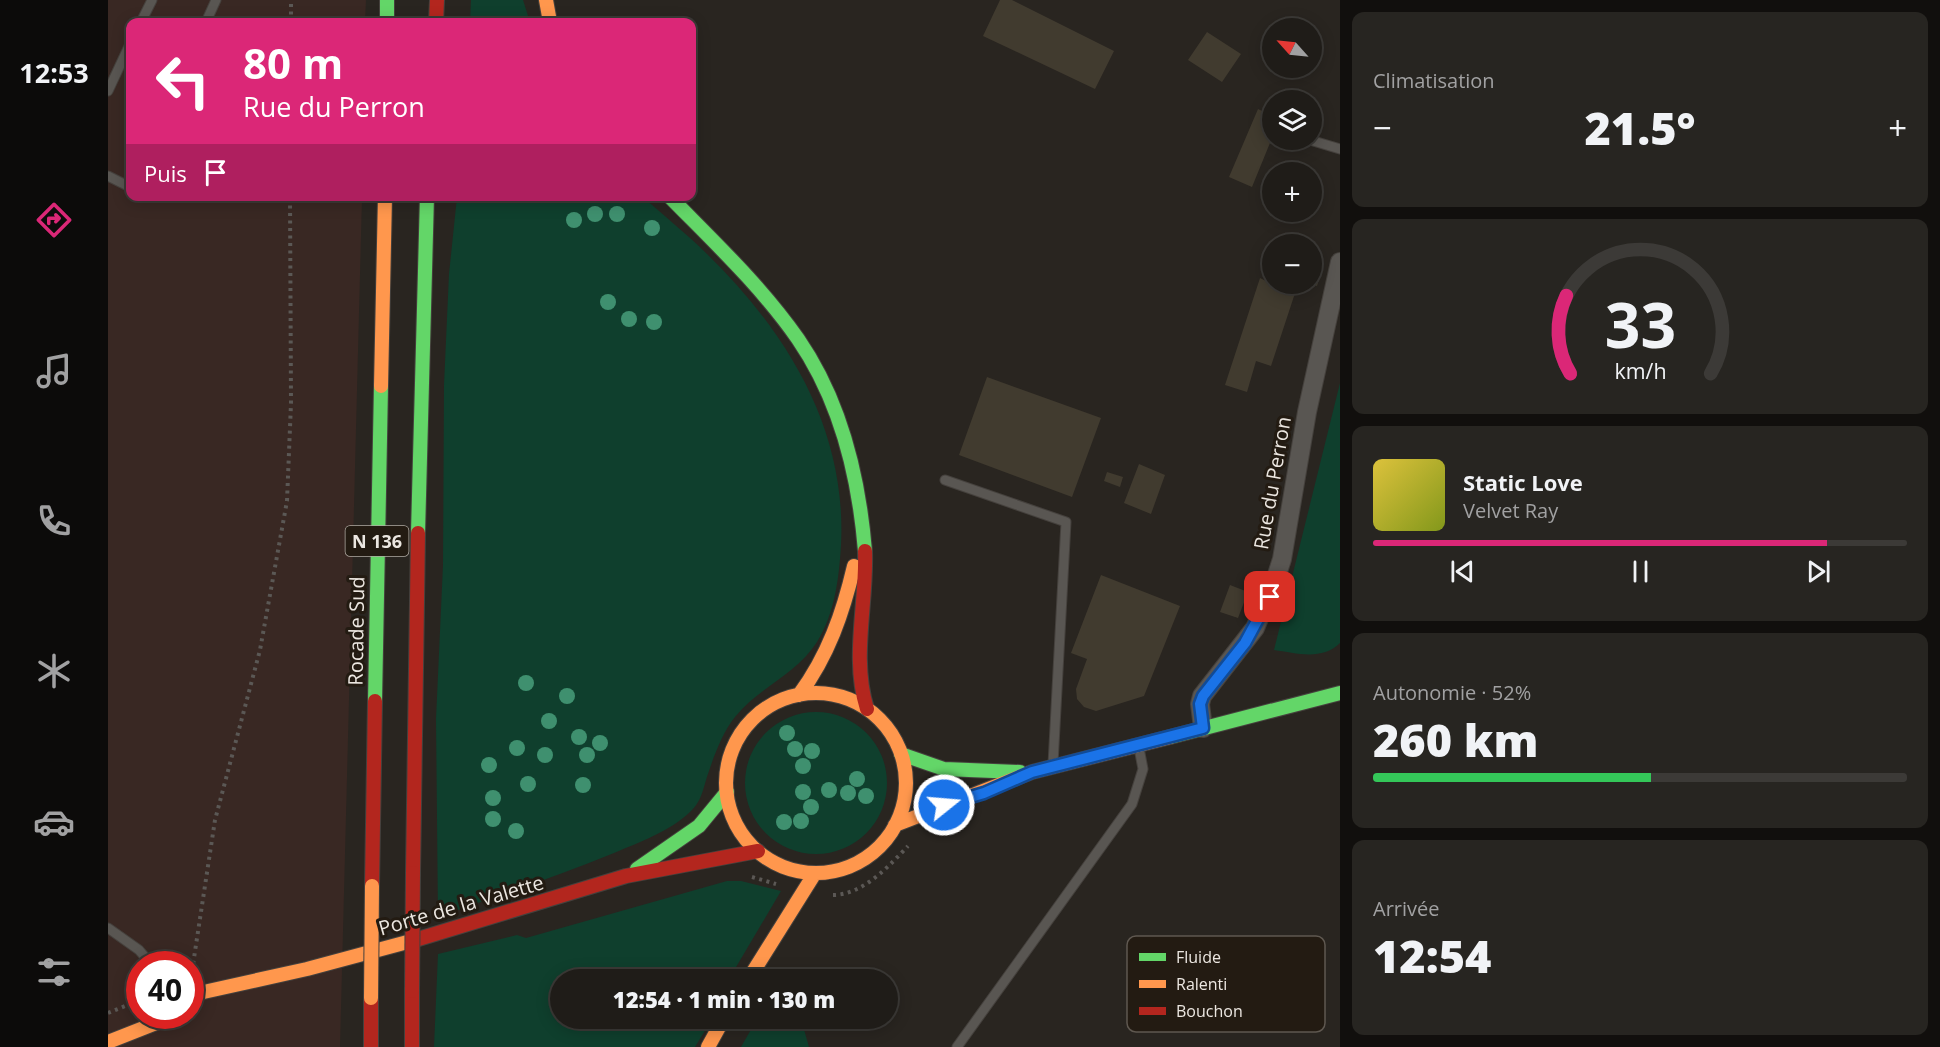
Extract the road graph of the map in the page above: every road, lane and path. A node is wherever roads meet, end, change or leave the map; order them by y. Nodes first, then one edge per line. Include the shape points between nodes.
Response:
1 (152, 0) edge
2 (216, 0) edge
3 (291, 0) edge
4 (387, 0) edge
5 (437, 0) edge
6 (546, 0) edge
7 (143, 18) edge
8 (208, 18) edge
9 (291, 18) edge
10 (387, 18) edge
11 (436, 18) edge
12 (548, 18) edge
13 (126, 53) edge
14 (108, 91) edge
15 (1322, 144) edge
16 (1340, 149) edge
17 (108, 177) edge
18 (126, 185) edge
19 (290, 201) edge
20 (385, 201) edge
21 (427, 201) edge
22 (674, 201) edge
23 (1340, 261) edge
24 (945, 480) dead end
25 (861, 533) junction
26 (1340, 693) edge
27 (799, 695) junction
28 (867, 709) junction
29 (1203, 728) junction
30 (1138, 746) junction
31 (901, 754) junction
32 (1053, 766) junction
33 (1032, 772) junction
34 (727, 792) junction
35 (896, 825) junction
36 (910, 844) dead end
37 (758, 851) junction
38 (815, 873) junction
39 (626, 876) junction
40 (746, 876) dead end
41 (802, 891) junction
42 (108, 928) edge
43 (140, 951) edge
44 (195, 951) edge
45 (307, 969) junction
46 (755, 969) edge
47 (204, 992) edge
48 (204, 1005) edge
49 (126, 1006) edge
50 (108, 1013) edge
51 (141, 1029) edge
52 (718, 1029) edge
53 (108, 1042) edge
54 (371, 1047) edge
55 (412, 1047) edge
56 (708, 1047) edge
57 (957, 1047) edge

1 - 7 lane
2 - 8 lane
3 - 9 path
4 - 10 main road
5 - 11 main road
6 - 12 main road
13 - 14 lane
15 - 16 lane
17 - 18 lane
19 - 44 path via 291,403 287,501 260,650 215,820
20 - 54 main road, Rocade Sud / N 136, bridge
21 - 55 main road, N 136, bridge via 420,392
22 - 25 main road via 771,304 812,363 842,435
23 - 29 street, Rue du Perron via 1307,412 1280,567 1255,628 1203,696
24 - 32 lane via 1066,522
25 - 27 main road via 841,620
25 - 28 main road via 866,579 858,673
26 - 29 main road
27 - 28 main road via 841,696
27 - 34 main road via 772,705 740,736 729,763
28 - 31 main road via 888,728
29 - 30 main road
30 - 32 main road
30 - 57 lane via 1143,768 1132,804
31 - 33 main road via 925,765 959,772
31 - 35 main road via 905,790
32 - 33 main road
33 - 35 main road
34 - 37 main road via 740,830
34 - 39 main road, Porte de la Valette via 718,809 693,832
35 - 38 main road via 878,847 856,864
36 - 41 path via 876,876 852,890 838,895
37 - 38 main road via 779,864
37 - 39 main road, Porte de la Valette
38 - 41 main road
39 - 45 main road, Porte de la Valette via 522,910
40 - 41 path
41 - 46 main road
42 - 43 lane
45 - 47 main road, Porte de la Valette
45 - 48 main road, Porte de la Valette
49 - 50 path
51 - 53 main road
52 - 56 main road

